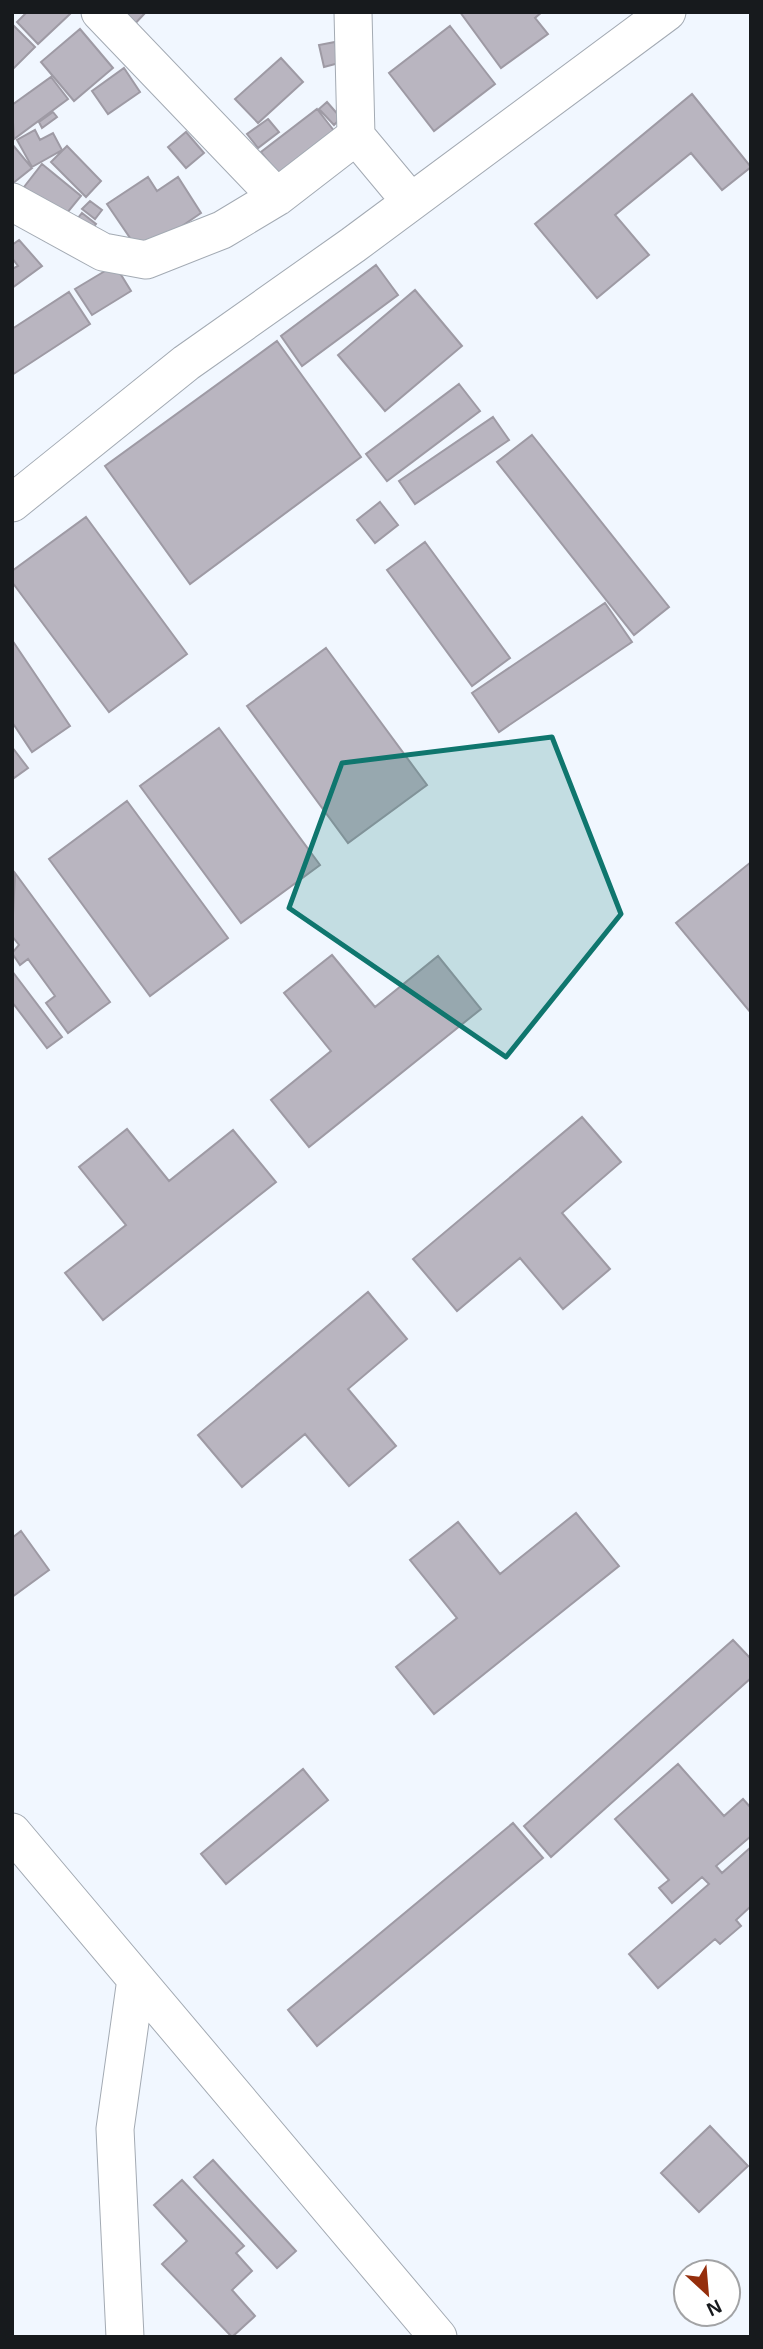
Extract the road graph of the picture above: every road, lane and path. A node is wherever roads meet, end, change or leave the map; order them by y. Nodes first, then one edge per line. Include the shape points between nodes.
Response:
1 (100, 12) edge
2 (352, 12) edge
3 (667, 12) edge
4 (356, 136) junction
5 (277, 197) junction
6 (12, 202) edge
7 (411, 202) junction
8 (19, 485) edge
9 (12, 1832) edge
10 (136, 1979) junction
11 (125, 2337) edge
12 (438, 2337) edge

1 - 5 street
2 - 4 street
3 - 7 street
4 - 5 street
4 - 7 street
5 - 6 street via 222,230 146,260 103,252
7 - 8 street
9 - 10 street
10 - 11 street via 115,2129
10 - 12 street

